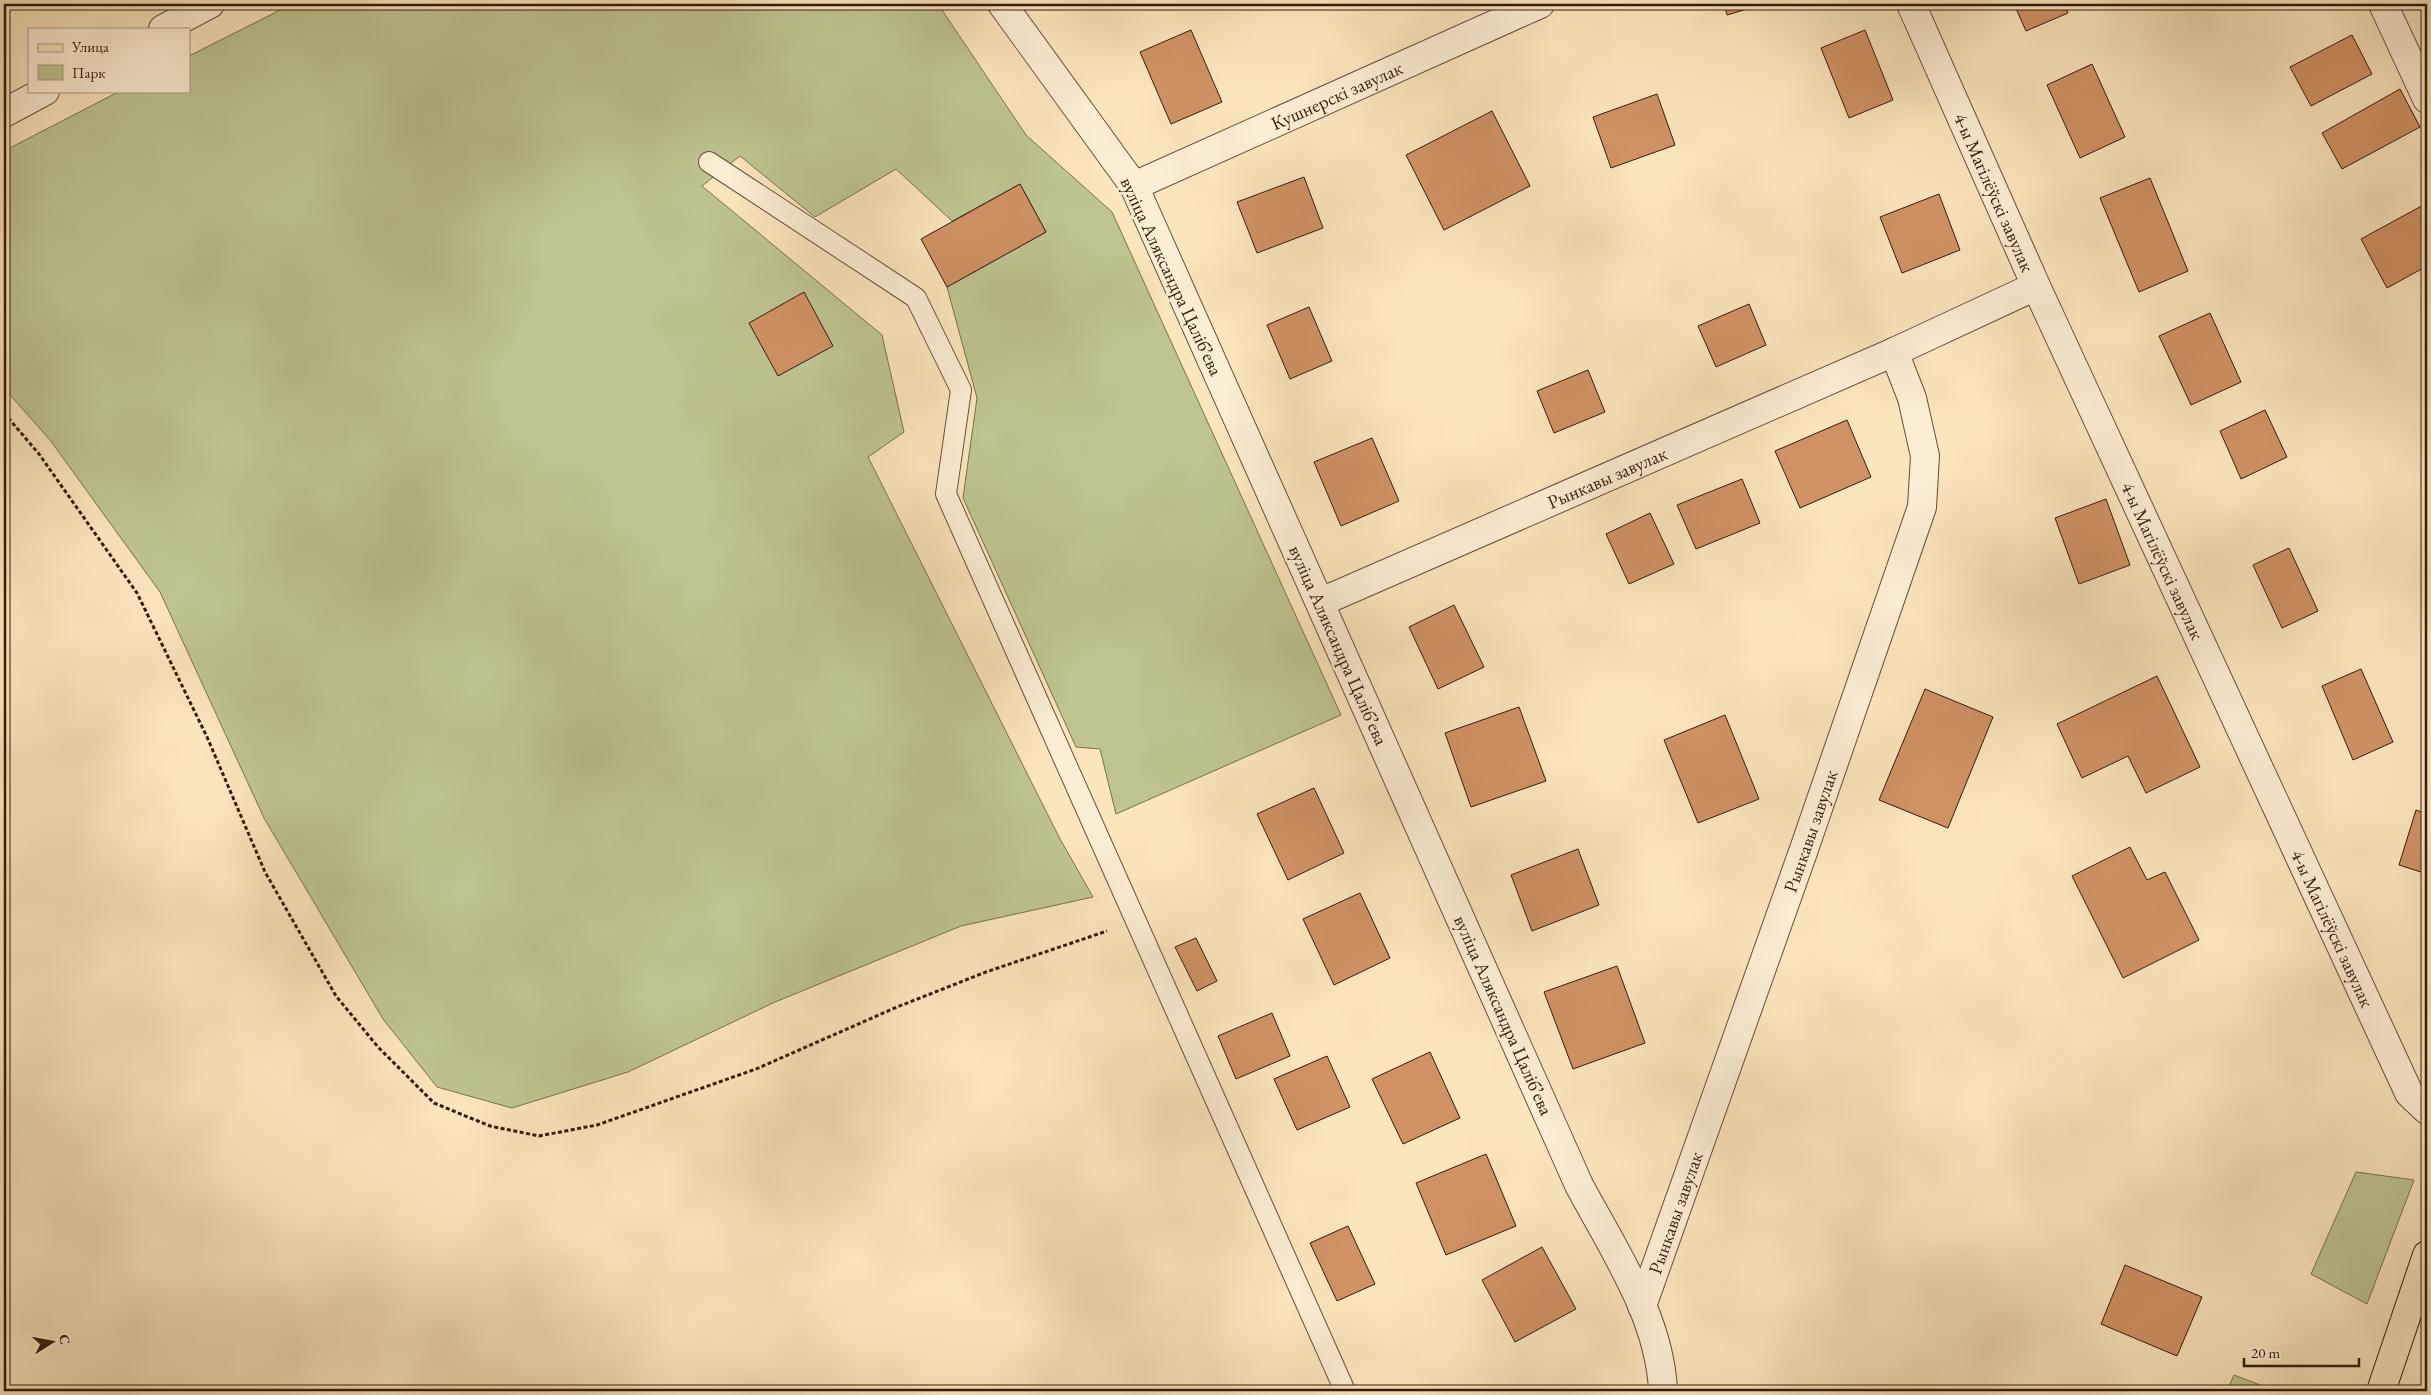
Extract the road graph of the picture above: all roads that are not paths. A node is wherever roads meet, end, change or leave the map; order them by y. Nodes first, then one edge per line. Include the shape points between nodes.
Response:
1 (210, 4) edge
2 (1002, 4) edge
3 (1540, 4) edge
4 (1911, 4) edge
5 (2383, 4) edge
6 (165, 28) edge
7 (43, 92) edge
8 (2427, 98) edge
9 (4, 113) edge
10 (708, 162) dead end
11 (1134, 186) junction
12 (2036, 286) junction
13 (1894, 352) junction
14 (1321, 602) junction
15 (2427, 1110) edge
16 (2427, 1254) edge
17 (1642, 1306) junction
18 (1345, 1391) edge
19 (1663, 1391) edge
20 (2381, 1391) edge

1 - 6 street
2 - 11 street, вуліца Аляксандра Цалібʼева
3 - 11 street, Кушнерскі завулак
4 - 12 street, 4-ы Магілёўскі завулак
5 - 8 street
7 - 9 street
10 - 18 lane via 916,298 961,390 946,494
11 - 14 street, вуліца Аляксандра Цалібʼева
12 - 13 street, Рынкавы завулак
12 - 15 street, 4-ы Магілёўскі завулак via 2409,1093
13 - 14 street, Рынкавы завулак
13 - 17 street, Рынкавы завулак via 1912,398 1925,456 1922,506
14 - 17 street, вуліца Аляксандра Цалібʼева via 1579,1185
16 - 20 main road
17 - 19 street, вуліца Аляксандра Цалібʼева via 1662,1366

